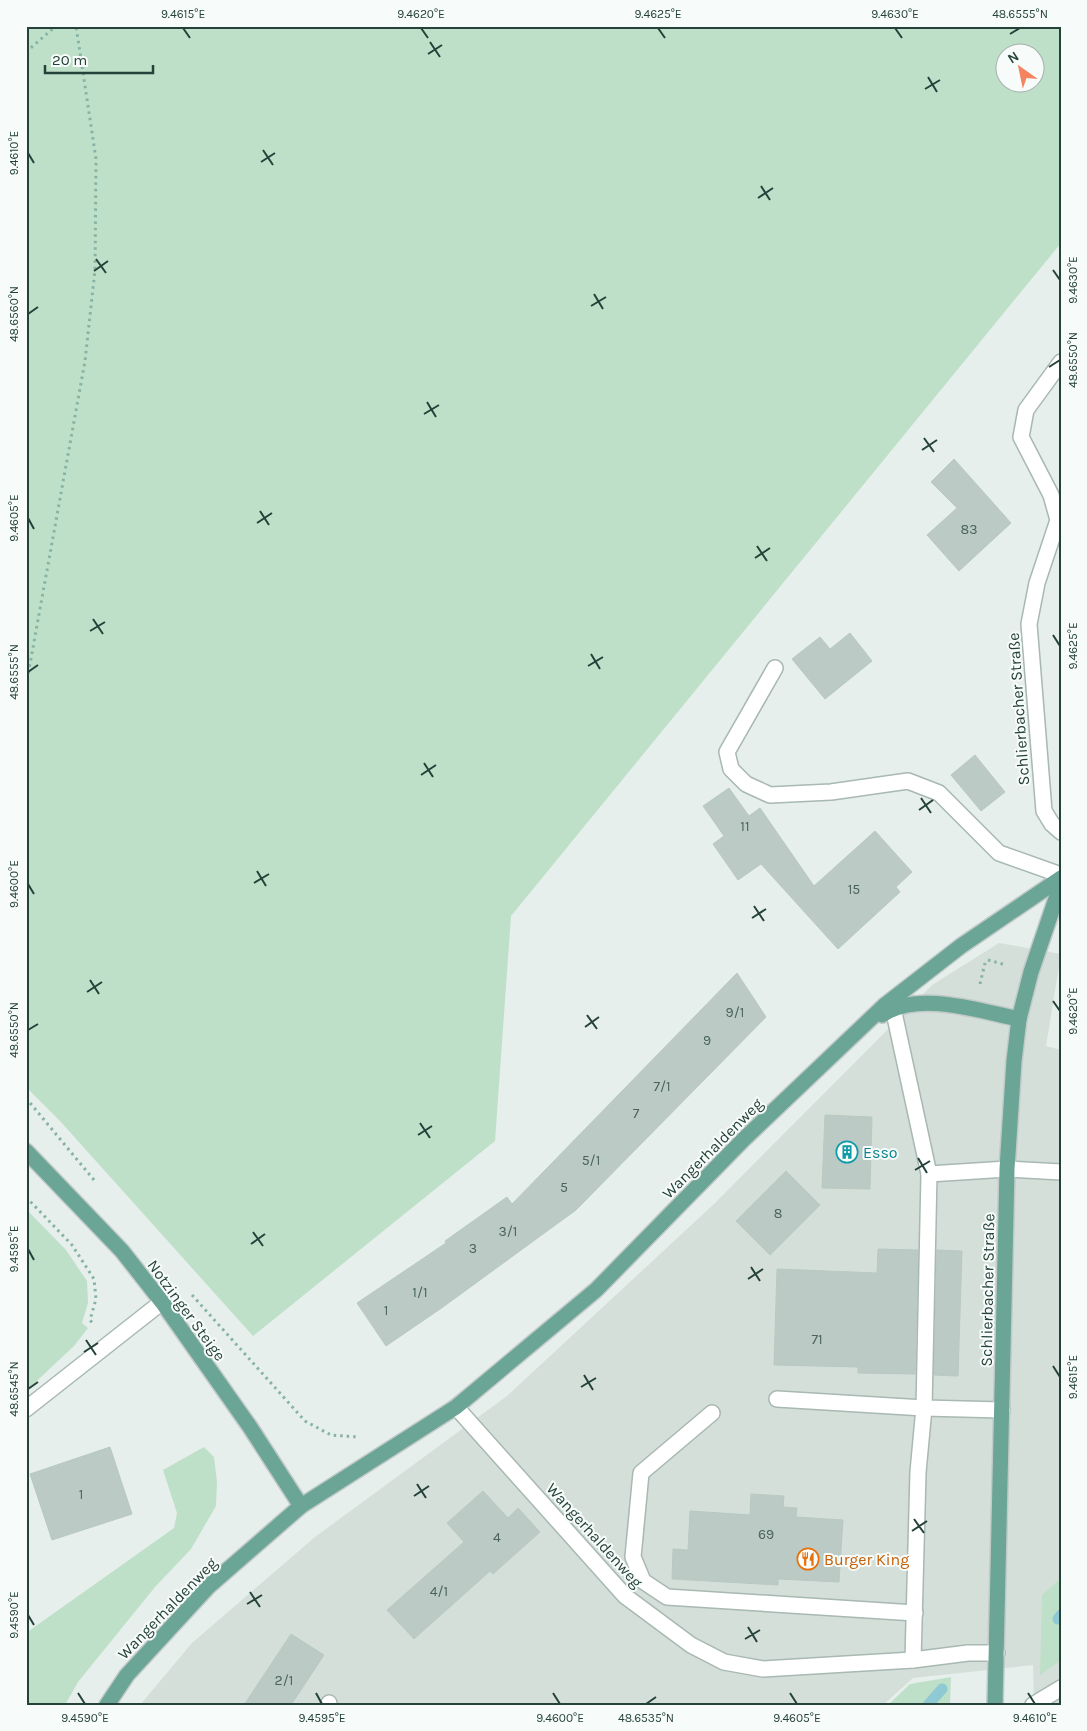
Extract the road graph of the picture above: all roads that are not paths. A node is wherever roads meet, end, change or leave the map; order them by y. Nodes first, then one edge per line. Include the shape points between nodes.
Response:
1 (1061, 362) edge
2 (775, 668) dead end
3 (1061, 832) edge
4 (1061, 876) edge
5 (1061, 884) edge
6 (894, 1008) junction
7 (1020, 1019) junction
8 (835, 1054) junction
9 (26, 1151) edge
10 (1008, 1168) junction
11 (1061, 1172) edge
12 (929, 1174) junction
13 (162, 1302) junction
14 (777, 1399) dead end
15 (456, 1407) junction
16 (924, 1408) junction
17 (26, 1409) edge
18 (1002, 1410) junction
19 (712, 1413) dead end
20 (301, 1506) junction
21 (916, 1613) junction
22 (997, 1653) junction
23 (913, 1660) junction
24 (1061, 1688) edge
25 (995, 1704) edge
26 (107, 1705) edge
27 (1000, 1705) edge
28 (1033, 1705) edge

1 - 3 street, Schlierbacher Straße via 1026,410 1021,437 1050,495 1058,520 1037,582 1029,624 1044,811
2 - 4 street via 727,752 731,769 746,784 770,795 831,792 908,781 939,793 999,854
4 - 8 main road, Wangerhaldenweg via 953,952 885,1005
5 - 7 main road, Schlierbacher Straße via 1030,972
6 - 7 main road, Wangerhaldenweg via 929,1002
6 - 8 main road, Wangerhaldenweg
6 - 12 street
7 - 10 main road, Schlierbacher Straße via 1014,1061
8 - 15 main road, Wangerhaldenweg via 744,1139 596,1290
9 - 13 main road, Notzinger Steige via 122,1251
10 - 11 street
10 - 12 street
10 - 18 main road, Schlierbacher Straße
12 - 16 street
13 - 17 street
13 - 20 main road, Notzinger Steige
14 - 16 street
15 - 20 main road, Wangerhaldenweg
15 - 23 street, Wangerhaldenweg via 624,1596 691,1645 724,1662 763,1669
16 - 18 street
16 - 21 street via 918,1472
18 - 22 main road, Schlierbacher Straße
19 - 21 street via 641,1473 633,1557 643,1581 667,1597
20 - 26 main road, Wangerhaldenweg via 209,1586 127,1675
21 - 23 street
22 - 23 street, Wangerhaldenweg
22 - 25 main road, Schlierbacher Straße
24 - 28 street
25 - 27 street

